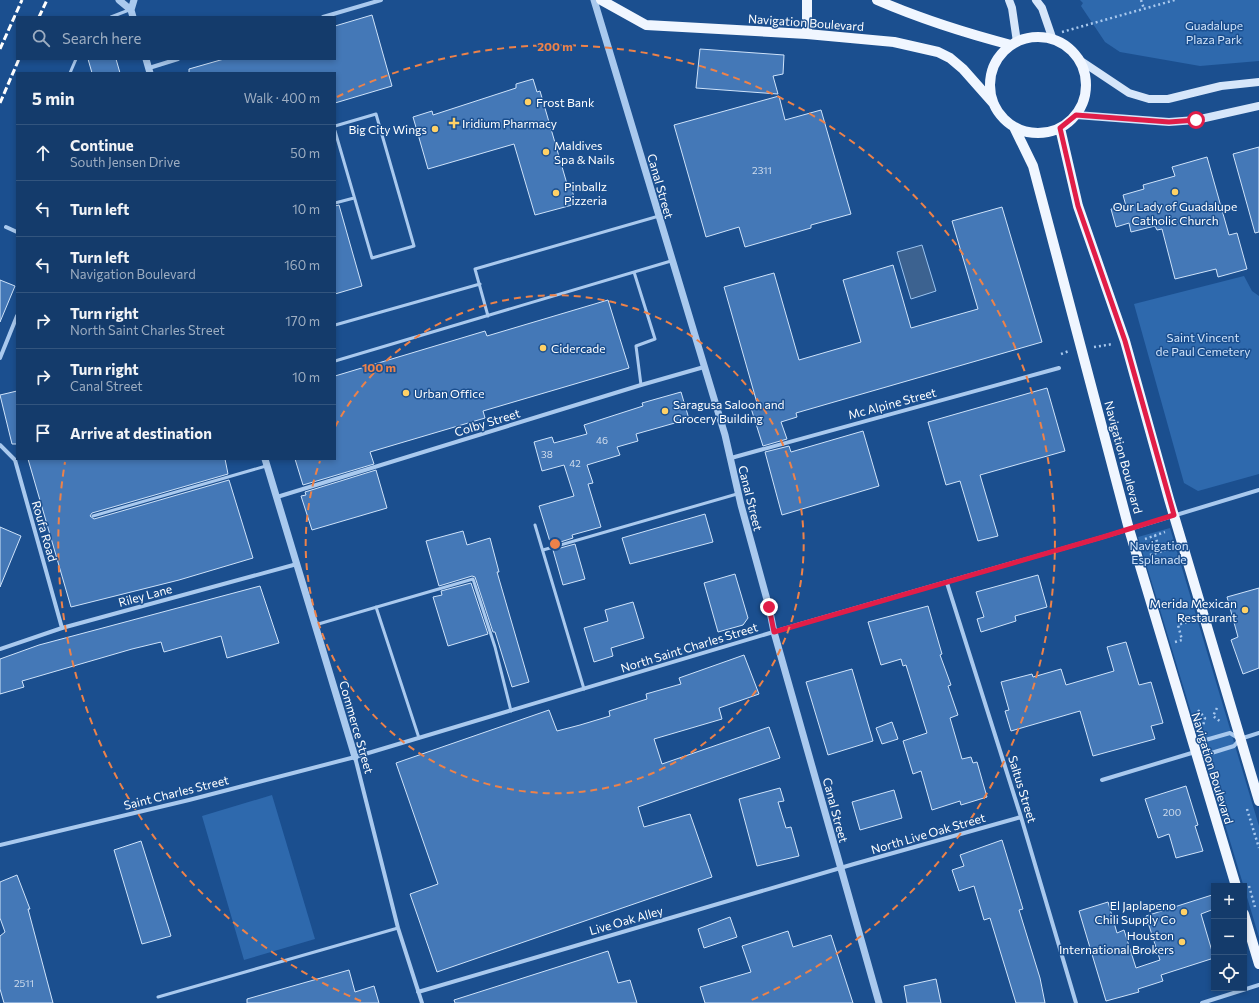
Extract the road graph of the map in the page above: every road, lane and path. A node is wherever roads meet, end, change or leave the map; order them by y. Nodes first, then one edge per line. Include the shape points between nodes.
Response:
1 (120, 0) edge
2 (134, 0) edge
3 (381, 0) edge
4 (594, 0) edge
5 (601, 0) edge
6 (807, 0) edge
7 (877, 0) edge
8 (1010, 0) edge
9 (1036, 0) edge
10 (1141, 0) edge
11 (1175, 0) edge
12 (1144, 9) junction
13 (132, 13) edge
14 (116, 16) edge
15 (326, 16) edge
16 (807, 34) junction
17 (1052, 37) junction
18 (1014, 44) junction
19 (1078, 59) junction
20 (76, 60) edge
21 (146, 60) edge
22 (175, 60) edge
23 (150, 70) edge
24 (70, 72) edge
25 (1259, 82) edge
26 (994, 104) junction
27 (1259, 106) edge
28 (1076, 115) junction
29 (336, 126) edge
30 (1014, 127) junction
31 (1060, 128) junction
32 (336, 135) edge
33 (354, 198) junction
34 (336, 203) edge
35 (659, 216) junction
36 (6, 227) dead end
37 (16, 232) edge
38 (671, 261) junction
39 (634, 272) junction
40 (480, 284) junction
41 (488, 316) junction
42 (16, 319) edge
43 (336, 325) edge
44 (1120, 342) dead end
45 (1090, 347) dead end
46 (1069, 351) dead end
47 (1061, 354) dead end
48 (0, 358) edge
49 (336, 361) edge
50 (704, 368) junction
51 (1059, 368) dead end
52 (641, 385) junction
53 (0, 445) edge
54 (731, 458) junction
55 (266, 462) edge
56 (1259, 490) edge
57 (738, 494) junction
58 (277, 497) junction
59 (1174, 515) junction
60 (93, 516) dead end
61 (535, 525) dead end
62 (1129, 529) junction
63 (1169, 531) dead end
64 (1155, 535) junction
65 (1141, 540) dead end
66 (543, 550) junction
67 (1160, 552) junction
68 (1149, 556) dead end
69 (1171, 557) dead end
70 (297, 564) junction
71 (947, 583) junction
72 (376, 607) junction
73 (1188, 614) dead end
74 (1198, 619) dead end
75 (1190, 621) junction
76 (315, 624) junction
77 (62, 628) junction
78 (1193, 628) dead end
79 (774, 632) junction
80 (0, 649) edge
81 (1176, 650) dead end
82 (584, 689) junction
83 (1215, 702) dead end
84 (1197, 709) dead end
85 (510, 711) junction
86 (1223, 728) dead end
87 (1205, 733) dead end
88 (1259, 733) edge
89 (419, 738) junction
90 (1240, 739) junction
91 (1195, 752) junction
92 (355, 757) junction
93 (1102, 780) dead end
94 (1259, 801) edge
95 (1021, 817) junction
96 (0, 845) edge
97 (840, 868) junction
98 (1235, 883) edge
99 (1246, 919) edge
100 (398, 928) junction
101 (1259, 964) edge
102 (1259, 985) edge
103 (418, 992) junction
104 (158, 997) dead end
105 (422, 1003) edge
106 (879, 1003) edge
107 (1076, 1003) edge
108 (1202, 1003) edge

1 - 13 street
2 - 13 street
3 - 15 street
4 - 35 street, Canal Street
5 - 16 main road, Navigation Boulevard via 646,25
6 - 16 main road
7 - 18 main road via 965,33
8 - 18 main road
9 - 17 main road via 1042,8
10 - 12 path
11 - 12 path
12 - 17 path
13 - 14 lane
16 - 26 main road, Navigation Boulevard via 894,42 938,52 963,69
17 - 18 main road via 1028,38
17 - 19 main road
18 - 26 main road via 1001,54 993,72 990,91
19 - 25 main road via 1129,93 1149,99 1168,99 1221,86
19 - 28 main road via 1084,70 1086,87 1082,105
20 - 24 lane
21 - 23 street
22 - 23 street
26 - 30 main road
27 - 28 main road via 1196,120 1169,122
28 - 31 main road
29 - 33 lane via 376,114 414,246 372,258
30 - 31 main road via 1037,133
30 - 62 main road, Navigation Boulevard via 1033,166
31 - 59 main road via 1078,206 1125,341
32 - 33 lane
33 - 34 lane
35 - 38 street, Canal Street
35 - 40 lane via 475,268
36 - 37 street
38 - 39 lane
38 - 50 street, Canal Street
39 - 41 lane
39 - 52 lane via 655,339 636,346
40 - 41 lane
40 - 43 lane
41 - 49 lane
42 - 48 street
44 - 45 path
46 - 47 path
50 - 52 street, Colby Street
50 - 54 street, Canal Street
51 - 54 street, Mc Alpine Street
52 - 58 street, Colby Street
53 - 77 street, Roufa Road via 15,460
54 - 57 street, Canal Street
55 - 58 street, Commerce Street
55 - 60 lane
56 - 59 street, North Saint Charles Street
57 - 66 lane
57 - 79 street, Canal Street
58 - 70 street, Commerce Street
59 - 62 street, North Saint Charles Street
59 - 90 main road
61 - 66 lane
62 - 71 street, North Saint Charles Street
62 - 91 main road, Navigation Boulevard
63 - 64 path
64 - 65 path
64 - 67 path
66 - 82 lane
67 - 68 path
67 - 69 path via 1169,549
70 - 76 street, Commerce Street
70 - 77 street, Riley Lane
71 - 79 street, North Saint Charles Street
71 - 95 street, Saltus Street
72 - 76 lane
72 - 85 lane via 473,579 495,647
72 - 89 lane
73 - 75 path
74 - 75 path
75 - 78 path
75 - 81 path via 1178,625 1182,640 1172,643
76 - 92 street, Commerce Street
77 - 80 street, Riley Lane
79 - 82 street, North Saint Charles Street
79 - 97 street, Canal Street
82 - 85 street, North Saint Charles Street
83 - 86 path via 1217,709 1213,716 1221,722
84 - 87 path via 1205,718
85 - 89 street, North Saint Charles Street
88 - 90 street
89 - 92 street, North Saint Charles Street
90 - 91 street via 1234,746 1205,756
90 - 91 street via 1230,733 1212,738 1202,741
90 - 94 main road
91 - 93 street
91 - 98 main road, Navigation Boulevard
92 - 96 street, Saint Charles Street via 190,800
92 - 100 street, Commerce Street
95 - 97 street, North Live Oak Street
95 - 107 street, Saltus Street
97 - 103 street, Live Oak Alley
97 - 106 street, Canal Street
99 - 101 main road
100 - 103 street, Commerce Street
100 - 104 lane
102 - 108 street
103 - 105 street, Commerce Street

